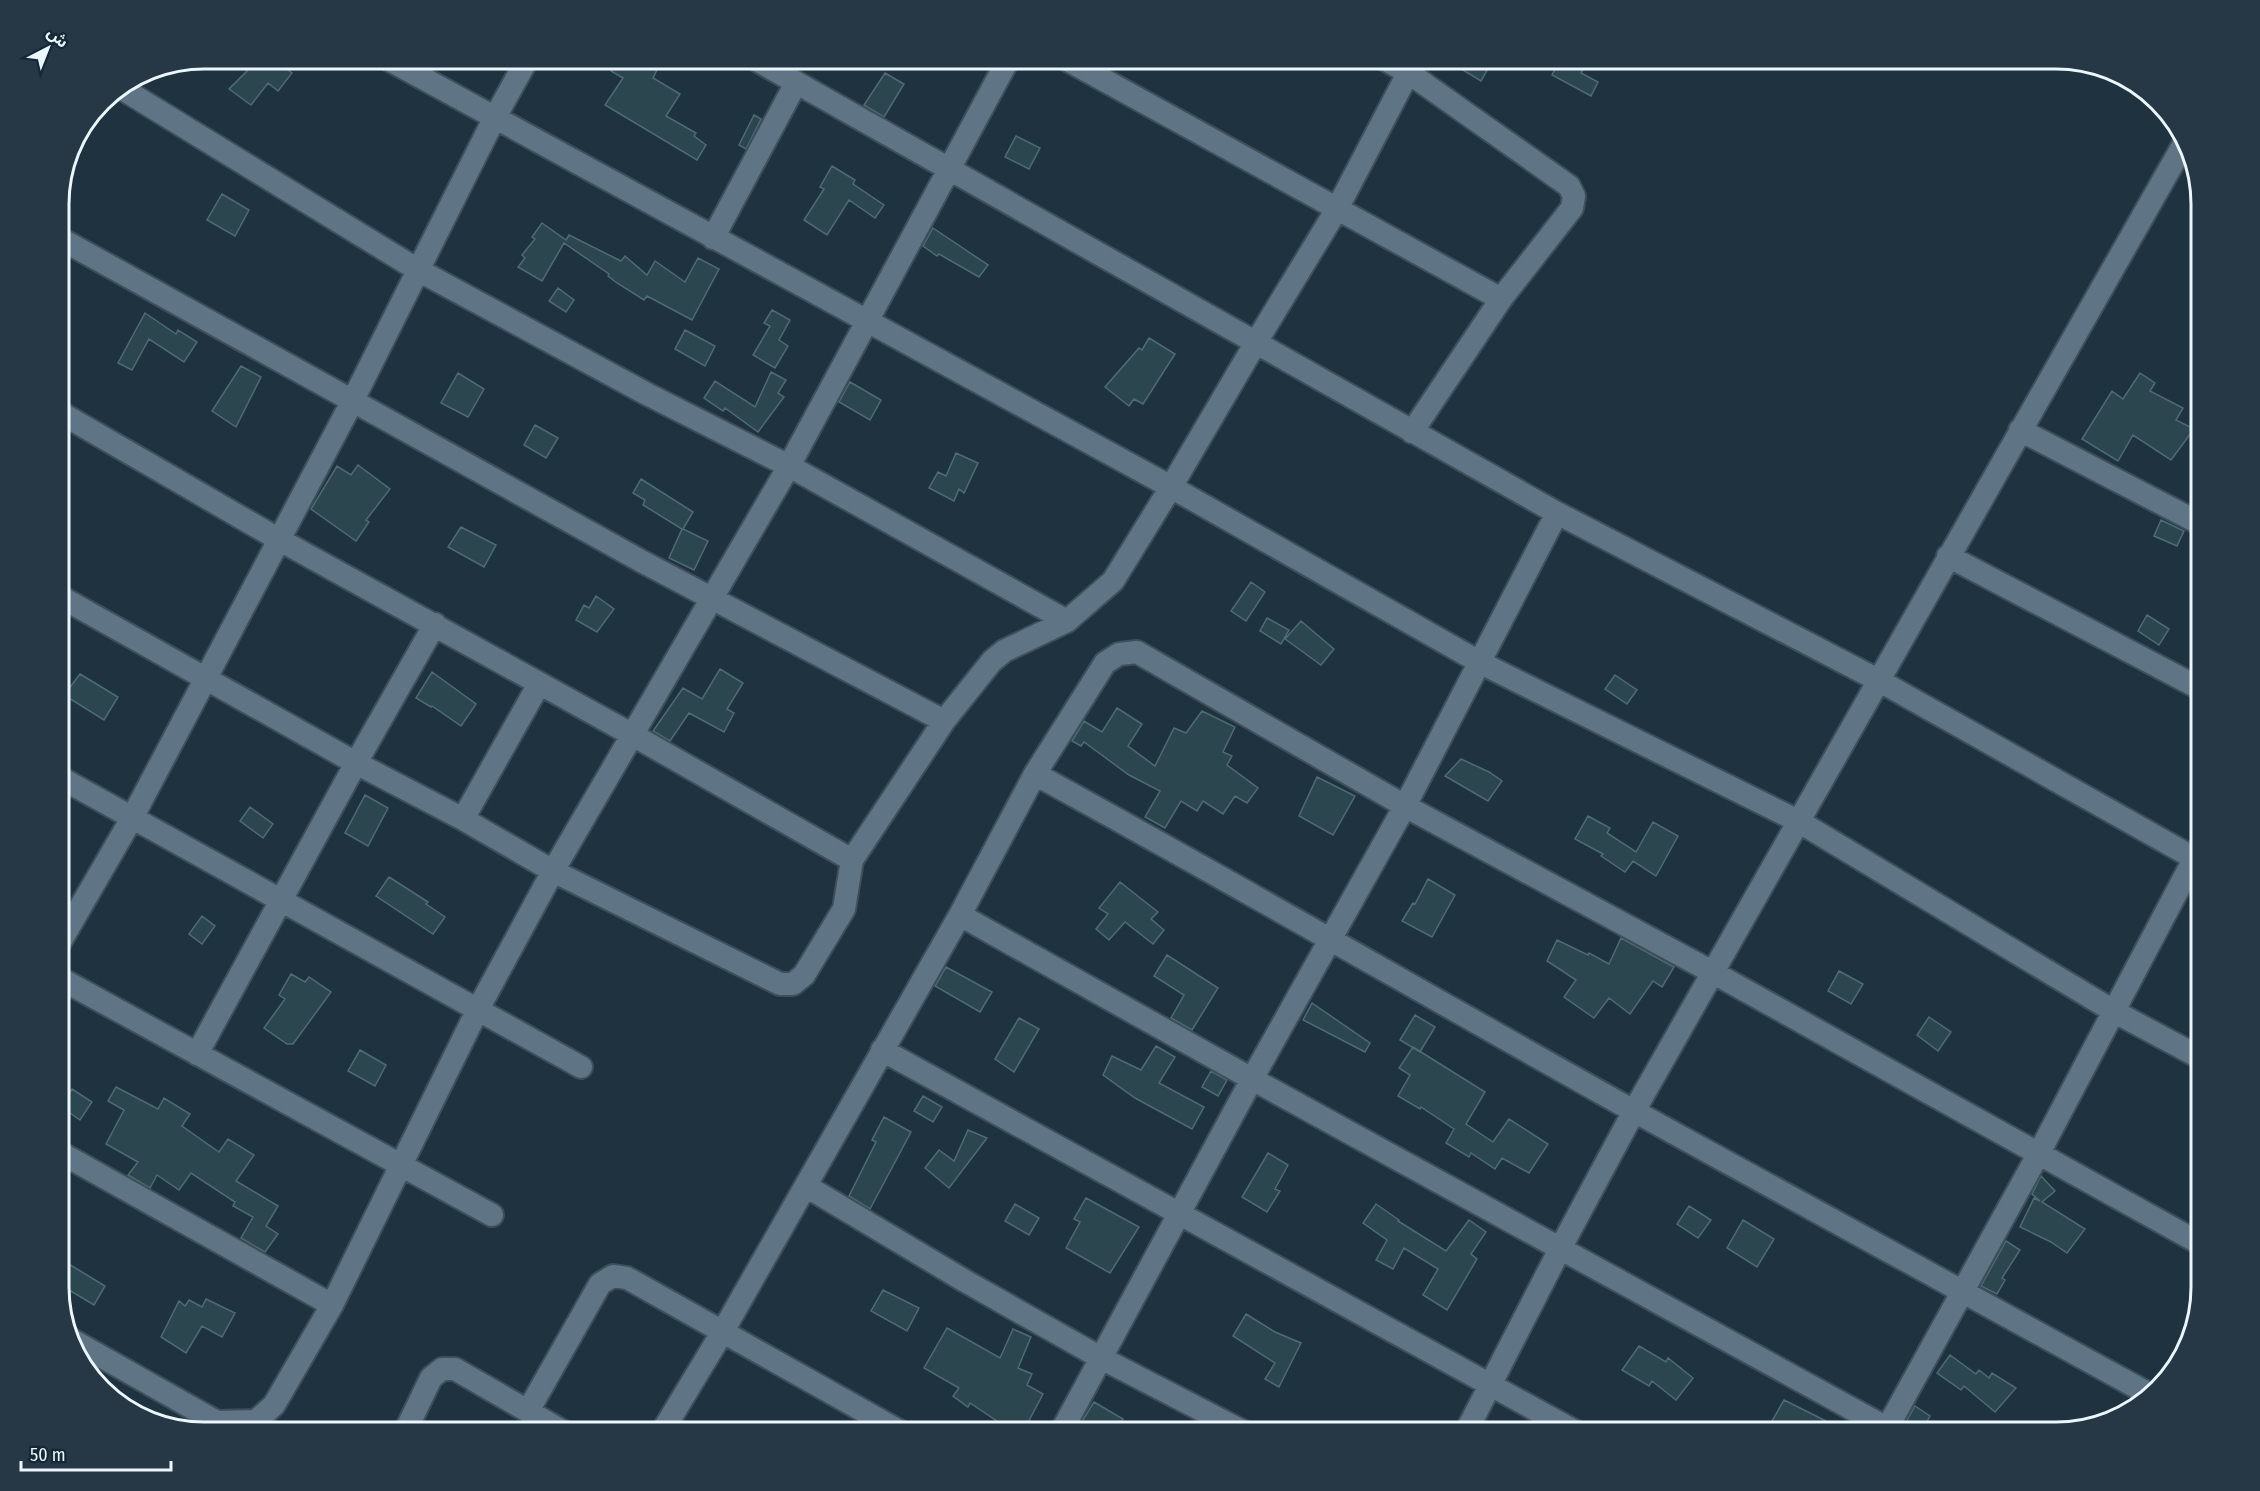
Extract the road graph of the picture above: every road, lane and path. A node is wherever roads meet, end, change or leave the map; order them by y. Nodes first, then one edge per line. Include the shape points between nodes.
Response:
1 (405, 69) edge
2 (522, 69) edge
3 (772, 69) edge
4 (1003, 69) edge
5 (1084, 69) edge
6 (1410, 69) edge
7 (1416, 69) edge
8 (796, 83) junction
9 (128, 93) edge
10 (494, 119) junction
11 (2180, 151) edge
12 (949, 170) junction
13 (1337, 209) junction
14 (713, 238) junction
15 (69, 244) edge
16 (418, 270) junction
17 (1501, 299) junction
18 (868, 320) junction
19 (1255, 344) junction
20 (352, 402) junction
21 (69, 418) edge
22 (2020, 430) junction
23 (1412, 432) junction
24 (789, 466) junction
25 (1171, 487) junction
26 (1557, 513) junction
27 (2191, 518) edge
28 (278, 539) junction
29 (1948, 556) junction
30 (713, 599) junction
31 (69, 602) edge
32 (1067, 621) junction
33 (435, 624) junction
34 (1481, 663) junction
35 (205, 680) junction
36 (1878, 680) junction
37 (2191, 683) edge
38 (539, 684) junction
39 (944, 721) junction
40 (632, 734) junction
41 (356, 763) junction
42 (1035, 774) junction
43 (69, 783) edge
44 (1404, 806) junction
45 (132, 818) junction
46 (464, 819) junction
47 (1798, 821) junction
48 (2191, 852) edge
49 (852, 860) junction
50 (553, 871) junction
51 (2191, 871) edge
52 (280, 901) junction
53 (960, 915) junction
54 (69, 927) edge
55 (1329, 939) junction
56 (1714, 973) junction
57 (69, 984) edge
58 (477, 1011) junction
59 (2115, 1012) junction
60 (882, 1050) junction
61 (2191, 1052) edge
62 (196, 1054) junction
63 (580, 1067) dead end
64 (1252, 1079) junction
65 (1634, 1112) junction
66 (2039, 1153) junction
67 (69, 1158) edge
68 (400, 1165) junction
69 (806, 1186) junction
70 (1179, 1214) junction
71 (492, 1215) dead end
72 (2191, 1238) edge
73 (1560, 1249) junction
74 (1962, 1290) junction
75 (332, 1305) junction
76 (723, 1331) junction
77 (83, 1346) edge
78 (1101, 1358) junction
79 (1491, 1385) junction
80 (2142, 1390) edge
81 (528, 1411) junction
82 (217, 1422) edge
83 (217, 1422) edge
84 (410, 1422) edge
85 (547, 1422) edge
86 (668, 1422) edge
87 (883, 1422) edge
88 (1066, 1422) edge
89 (1225, 1422) edge
90 (1471, 1422) edge
91 (1558, 1422) edge
92 (1873, 1422) edge
93 (1894, 1422) edge

1 - 10 street
2 - 10 street
3 - 8 street
4 - 12 street
5 - 13 street
6 - 13 street
7 - 17 street via 1569,186 1574,196 1572,208
8 - 12 street
8 - 14 street
9 - 16 street
10 - 14 street
10 - 16 street
11 - 22 street
12 - 18 street
12 - 19 street
13 - 17 street
13 - 19 street
14 - 18 street
15 - 20 street
16 - 20 street
16 - 24 street
17 - 23 street
18 - 24 street
18 - 25 street
19 - 23 street
19 - 25 street
20 - 28 street
20 - 30 street
21 - 28 street
22 - 27 street
22 - 29 street
23 - 26 street
24 - 30 street
24 - 32 street
25 - 32 street via 1113,581
25 - 34 street
26 - 34 street
26 - 36 street
28 - 33 street
28 - 35 street
29 - 36 street
29 - 37 street
30 - 39 street
30 - 40 street
31 - 35 street
32 - 39 street via 997,656
33 - 38 street
33 - 41 street
34 - 44 street
34 - 47 street
35 - 41 street
35 - 45 street
36 - 47 street
36 - 48 street
38 - 40 street
38 - 46 street
39 - 49 street
40 - 49 street
40 - 50 street
41 - 46 street
41 - 52 street
42 - 44 street via 1105,663 1119,654 1137,652
42 - 53 street
42 - 55 street
43 - 45 street
44 - 55 street
44 - 56 street
45 - 52 street
45 - 54 street
46 - 50 street
47 - 56 street
47 - 59 street
49 - 50 street via 844,909 804,975 793,984 780,984
50 - 58 street
51 - 59 street
52 - 58 street
52 - 62 street
53 - 60 street
53 - 64 street
55 - 64 street
55 - 65 street
56 - 65 street
56 - 66 street
57 - 62 street
58 - 63 street
58 - 68 street
59 - 61 street
59 - 66 street
60 - 69 street
60 - 70 street
62 - 68 street
64 - 70 street
64 - 73 street
65 - 73 street
65 - 74 street
66 - 72 street
66 - 74 street
67 - 75 street
68 - 71 street
68 - 75 street
69 - 76 street
69 - 78 street
70 - 78 street
70 - 79 street
73 - 79 street
73 - 92 street
74 - 80 street
74 - 93 street
75 - 82 street via 274,1405 256,1421
76 - 81 street via 627,1278 613,1276 600,1284
76 - 86 street
76 - 87 street
77 - 83 street
78 - 88 street
78 - 89 street
79 - 90 street
79 - 91 street
81 - 84 street via 455,1369 442,1369 430,1378
81 - 85 street

